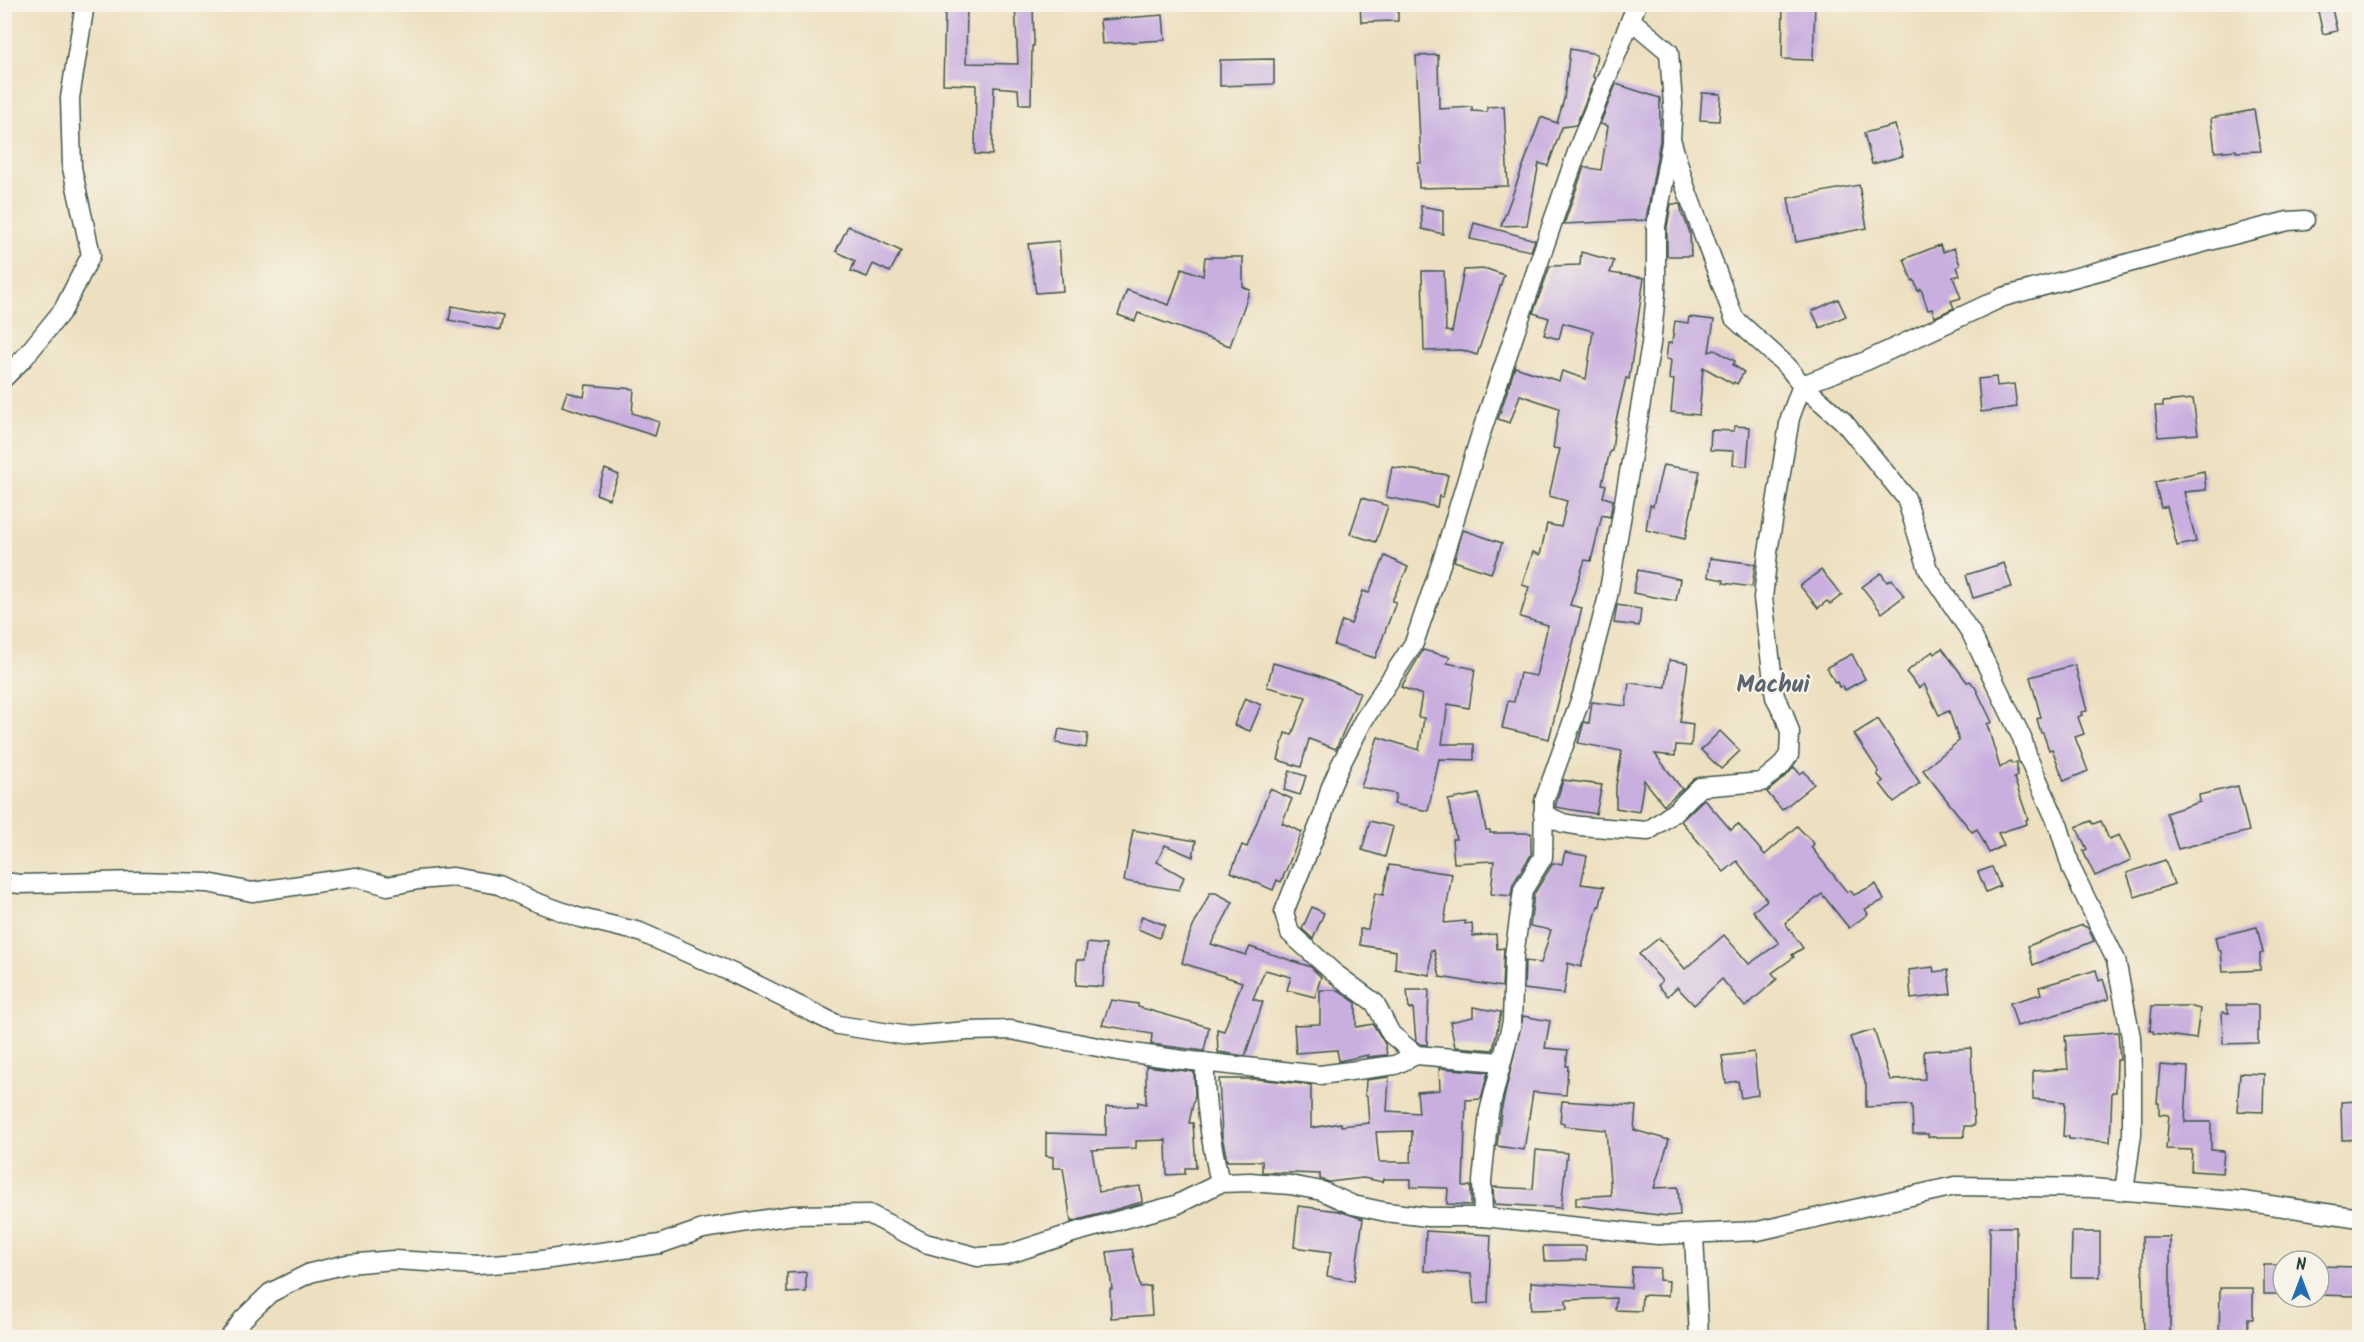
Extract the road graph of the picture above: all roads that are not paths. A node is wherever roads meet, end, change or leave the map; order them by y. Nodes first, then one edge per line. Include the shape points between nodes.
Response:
1 (85, 4) edge
2 (1634, 12) edge
3 (1671, 139) junction
4 (2305, 220) dead end
5 (4, 378) edge
6 (1802, 385) junction
7 (1544, 814) junction
8 (4, 882) edge
9 (1416, 1055) junction
10 (1205, 1062) junction
11 (1501, 1062) junction
12 (1220, 1182) junction
13 (2124, 1191) junction
14 (1483, 1217) junction
15 (2360, 1218) edge
16 (1694, 1235) junction
17 (229, 1338) edge
18 (1699, 1338) edge

1 - 5 street via 70,98 72,168 92,255 63,309
2 - 3 street via 1669,52
2 - 9 street via 1556,211 1414,643 1363,721 1340,766 1284,912 1290,933 1375,1003 1391,1034
3 - 6 street via 1734,318 1787,366
3 - 7 street via 1656,226 1651,345 1608,596 1582,695 1544,801
4 - 6 street via 2217,239 2003,297 1866,361
6 - 7 street via 1790,418 1763,598 1775,697 1790,732 1789,755 1762,782 1700,788 1648,831 1580,826
6 - 13 street via 1843,422 1906,498 1928,569 1971,633 2022,738 2073,870 2116,960 2131,1036 2132,1134
7 - 11 street via 1544,857 1523,890 1514,956 1512,1022
8 - 10 street via 184,882 252,892 356,877 388,886 453,877 499,885 577,916 640,932 838,1025 908,1036 1011,1030 1118,1051
9 - 10 street via 1395,1065 1320,1075
9 - 11 street
10 - 12 street via 1207,1122
11 - 14 street via 1489,1112 1482,1181
12 - 14 street via 1290,1185 1322,1191 1353,1205 1428,1218
12 - 17 street via 1176,1205 1006,1255 978,1257 925,1243 869,1214 815,1214 703,1228 660,1244 536,1261 477,1265 394,1260 347,1264 310,1273 270,1293
13 - 15 street via 2243,1201
13 - 16 street via 1955,1186 1758,1231
14 - 16 street via 1658,1235
16 - 18 street

